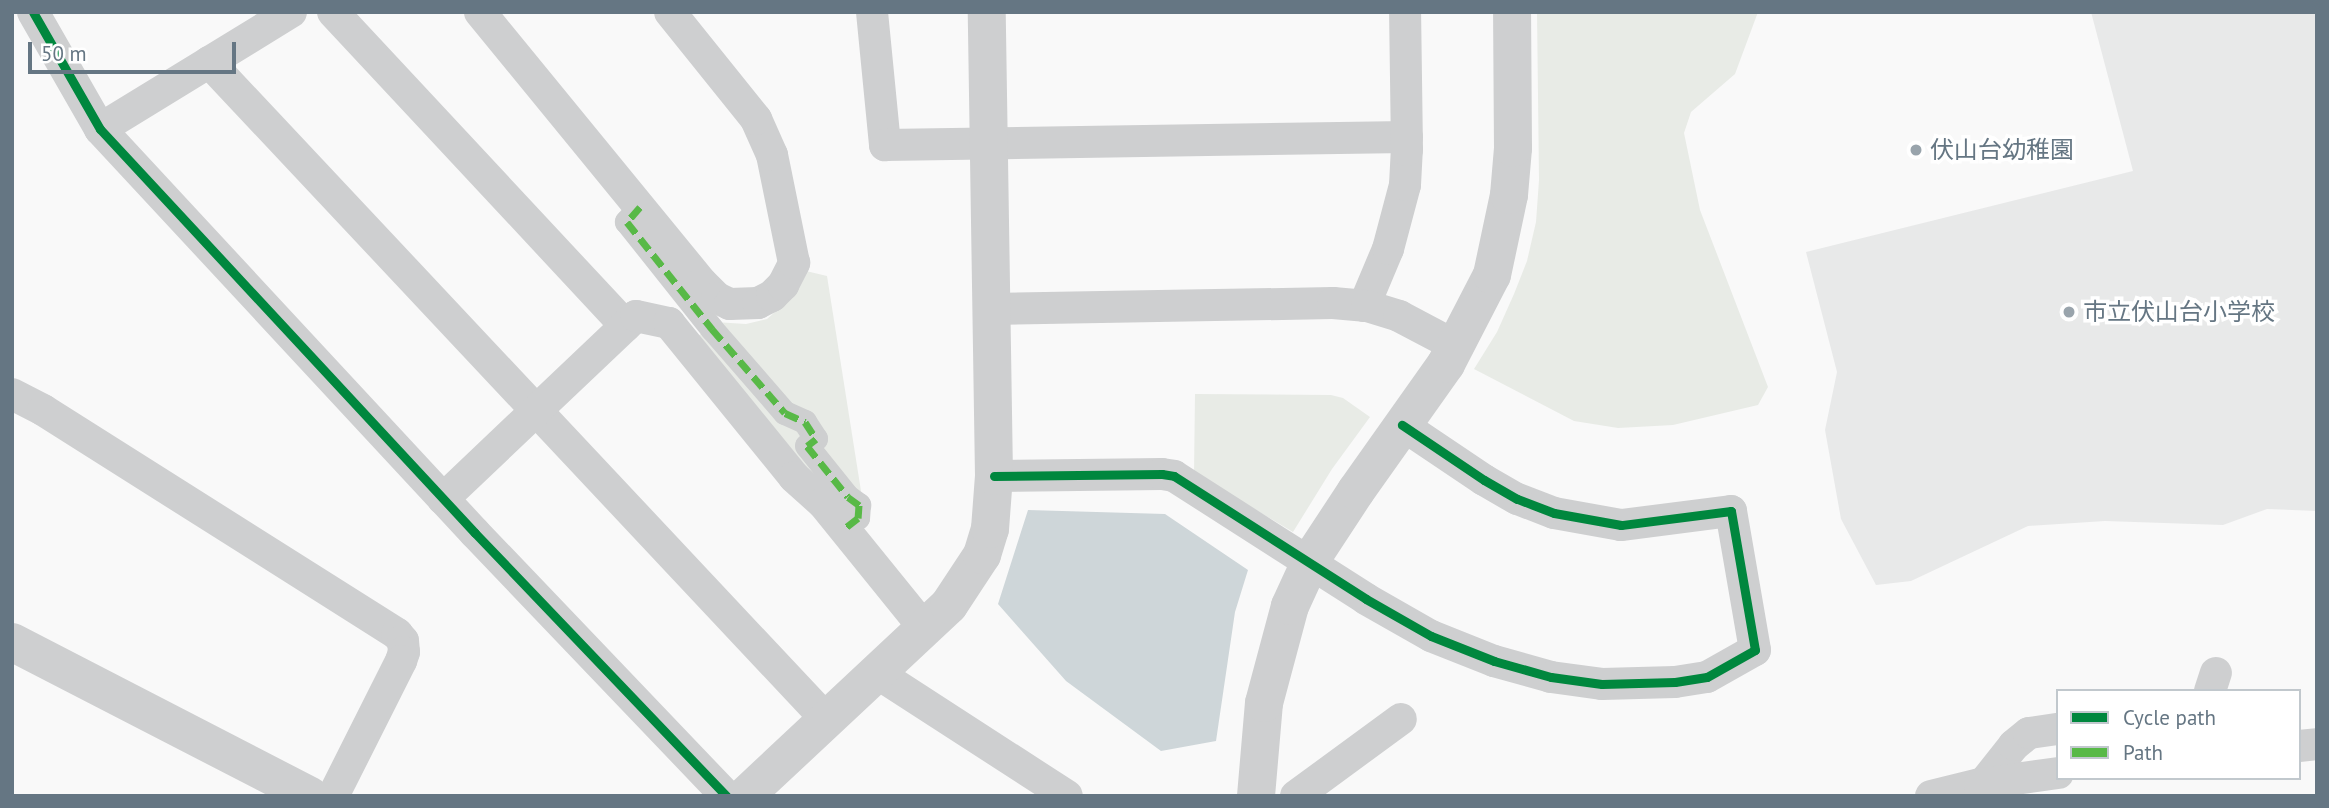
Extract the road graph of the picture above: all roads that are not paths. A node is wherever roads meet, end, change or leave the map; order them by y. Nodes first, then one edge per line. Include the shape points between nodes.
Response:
1 (33, 12) edge
2 (291, 12) edge
3 (332, 12) edge
4 (480, 12) edge
5 (872, 12) edge
6 (986, 12) edge
7 (1405, 12) edge
8 (1512, 12) edge
9 (677, 17) edge
10 (209, 62) junction
11 (100, 130) junction
12 (1407, 136) junction
13 (989, 143) junction
14 (639, 207) junction
15 (1364, 306) junction
16 (992, 309) junction
17 (626, 326) junction
18 (1456, 346) junction
19 (12, 394) edge
20 (536, 411) junction
21 (1402, 425) junction
22 (993, 476) junction
23 (443, 499) junction
24 (844, 529) junction
25 (1311, 562) junction
26 (925, 629) junction
27 (12, 642) edge
28 (877, 673) junction
29 (1401, 719) dead end
30 (827, 720) junction
31 (2056, 729) edge
32 (2056, 773) edge
33 (1984, 790) edge
34 (310, 796) edge
35 (333, 796) edge
36 (726, 796) edge
37 (745, 796) edge
38 (1068, 796) edge
39 (1256, 796) edge
40 (1296, 796) edge
41 (1931, 796) edge

1 - 11 street
2 - 10 street
3 - 17 street
4 - 14 street
5 - 13 street via 885,145
6 - 13 street
7 - 12 street
8 - 18 street via 1513,148 1503,234 1492,275
9 - 14 street via 765,134 794,263 772,296 758,303 730,304 702,283
10 - 11 street
10 - 20 street
11 - 23 street
12 - 13 street
12 - 15 street via 1405,184 1397,218
13 - 16 street
14 - 24 street via 627,222 785,413 805,422 816,439 807,446 859,505 858,518
15 - 16 street
15 - 18 street via 1399,316
16 - 22 street
17 - 20 street
17 - 24 street via 636,316 669,323 794,477
18 - 21 street
19 - 35 street via 403,641 401,661
20 - 23 street
20 - 30 street
21 - 25 street
21 - 25 street via 1495,487 1554,513 1621,525 1731,511 1755,650 1707,677 1675,682 1602,684 1551,677 1431,636
22 - 25 street via 1174,476
22 - 26 street via 990,529 982,555 968,581
23 - 36 street
24 - 26 street
25 - 39 street via 1274,655 1264,702
26 - 28 street
27 - 34 street
28 - 30 street
28 - 38 street
29 - 40 street
30 - 37 street
31 - 33 street via 2029,733 2014,745
32 - 33 street
33 - 41 street

